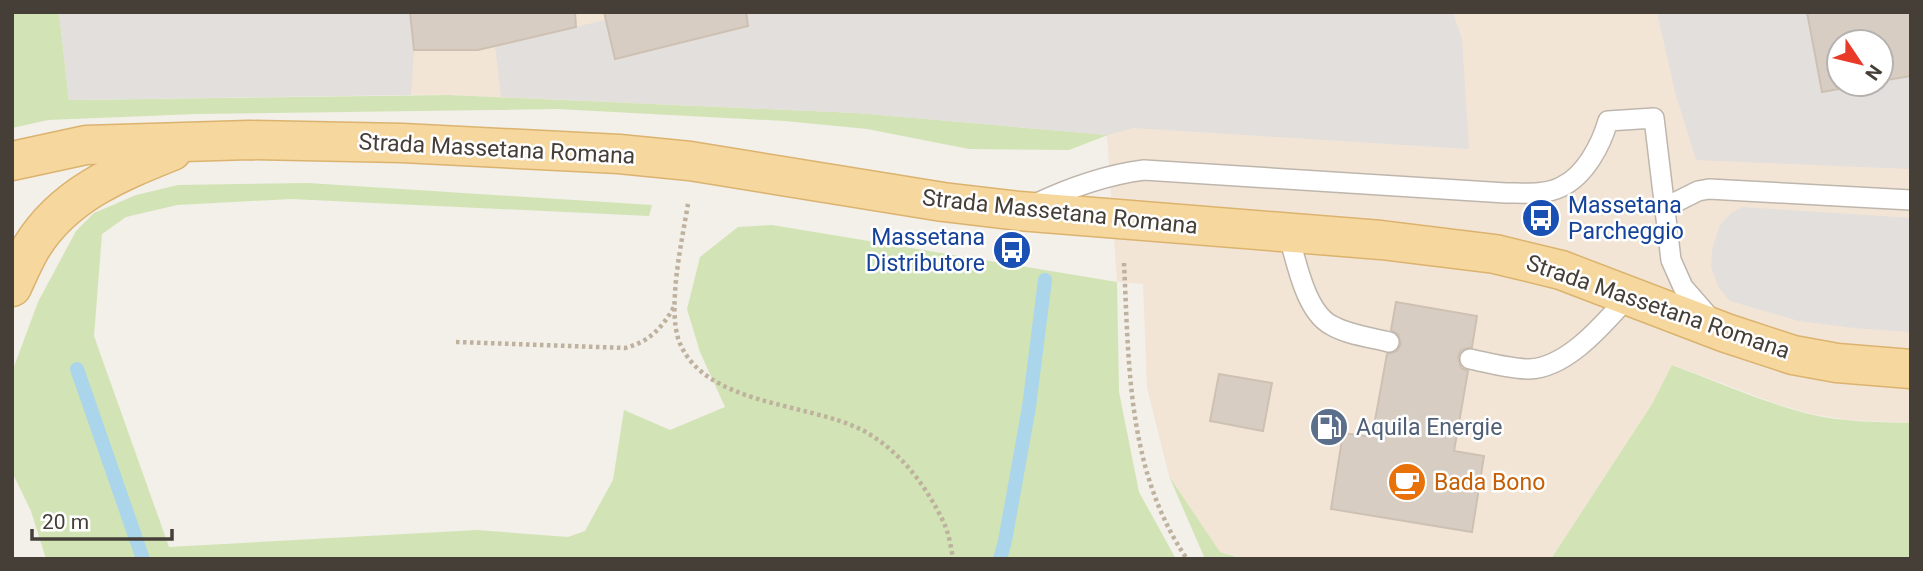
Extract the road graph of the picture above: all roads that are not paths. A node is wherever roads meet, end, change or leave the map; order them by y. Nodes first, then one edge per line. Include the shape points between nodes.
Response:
1 (194, 143) junction
2 (12, 161) edge
3 (1911, 200) edge
4 (1666, 207) junction
5 (1019, 211) junction
6 (1288, 233) junction
7 (12, 287) edge
8 (1629, 296) junction
9 (1726, 333) junction
10 (1389, 342) dead end
11 (1470, 359) dead end
12 (1911, 369) edge

1 - 2 main road, Strada Massetana Romana via 86,145
1 - 5 main road, Strada Massetana Romana via 352,141 619,154
1 - 7 main road, Strada Massetana Romana via 129,168 69,203 30,249
3 - 4 lane via 1709,189
4 - 5 lane via 1654,118 1608,121 1598,147 1579,173 1549,191 1506,193 1144,170 1063,190
4 - 9 lane via 1676,276
5 - 6 main road, Strada Massetana Romana
6 - 8 main road, Strada Massetana Romana via 1422,244 1524,259
6 - 10 lane via 1320,317 1339,330
8 - 9 main road, Strada Massetana Romana
8 - 11 lane via 1583,342 1550,364 1529,369
9 - 12 main road, Strada Massetana Romana via 1811,359

